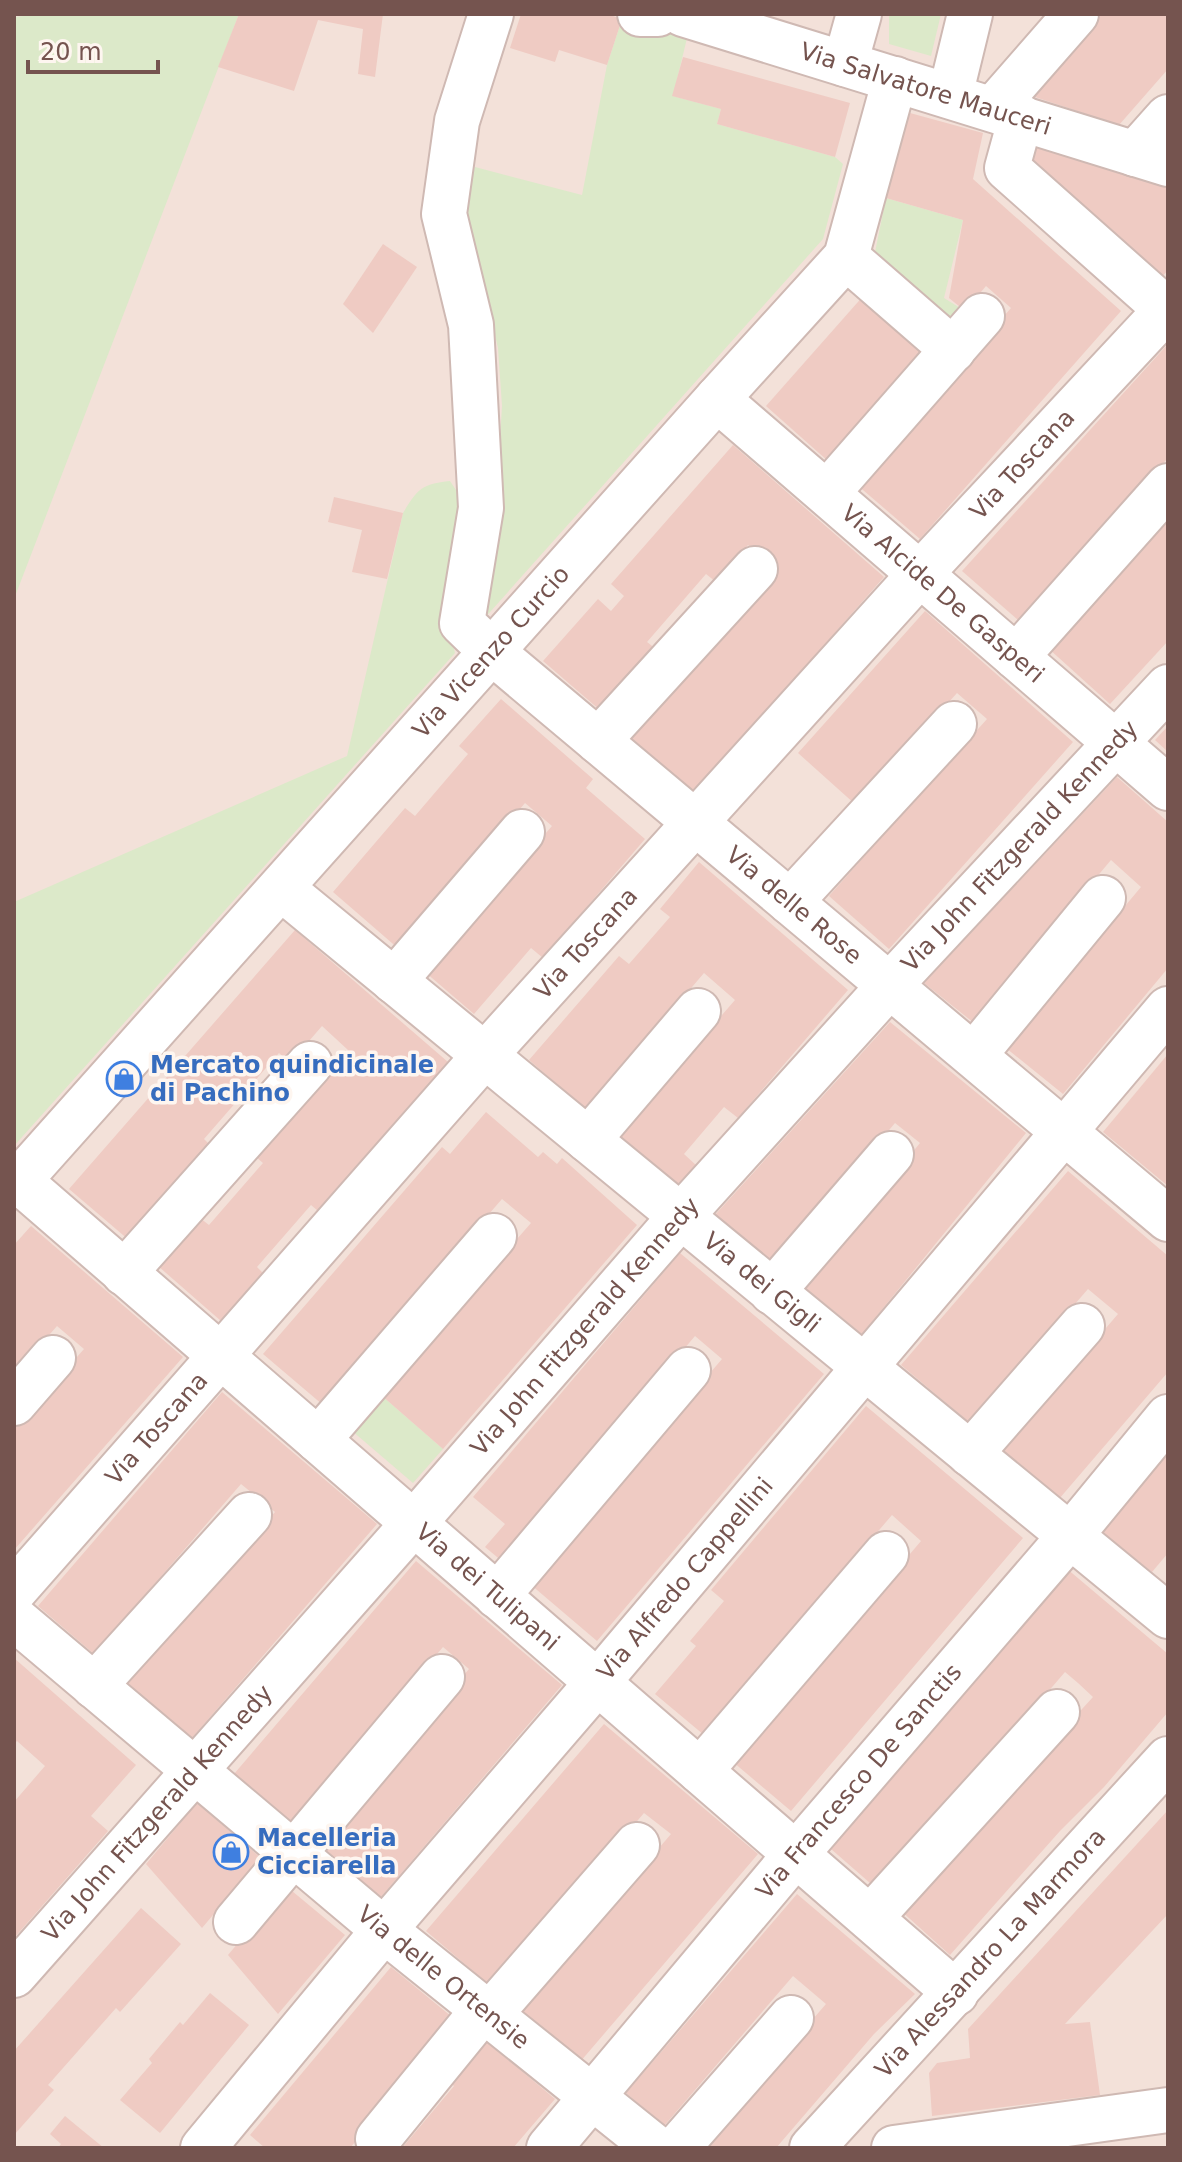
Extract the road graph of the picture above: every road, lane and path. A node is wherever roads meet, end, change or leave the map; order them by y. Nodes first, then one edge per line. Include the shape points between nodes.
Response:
1 (491, 14) edge
2 (640, 14) edge
3 (658, 14) edge
4 (683, 14) edge
5 (859, 14) edge
6 (970, 14) edge
7 (1076, 14) edge
8 (845, 64) junction
9 (895, 79) junction
10 (950, 96) junction
11 (1007, 113) junction
12 (1168, 117) edge
13 (1152, 159) edge
14 (846, 257) junction
15 (1168, 309) edge
16 (982, 316) dead end
17 (953, 350) junction
18 (717, 399) junction
19 (1168, 486) edge
20 (827, 493) junction
21 (755, 569) dead end
22 (920, 574) junction
23 (492, 652) junction
24 (1016, 657) junction
25 (1168, 687) edge
26 (954, 724) dead end
27 (598, 741) junction
28 (1117, 744) junction
29 (1168, 788) edge
30 (695, 823) junction
31 (522, 832) dead end
32 (281, 888) junction
33 (1103, 898) dead end
34 (790, 902) junction
35 (394, 981) junction
36 (890, 985) junction
37 (1168, 1009) edge
38 (698, 1011) dead end
39 (485, 1055) junction
40 (974, 1055) junction
41 (310, 1064) dead end
42 (1064, 1131) junction
43 (588, 1140) junction
44 (891, 1154) dead end
45 (16, 1184) edge
46 (681, 1216) junction
47 (1168, 1219) edge
48 (494, 1236) dead end
49 (124, 1273) junction
50 (772, 1292) junction
51 (1082, 1326) dead end
52 (220, 1356) junction
53 (53, 1358) dead end
54 (864, 1367) junction
55 (688, 1370) dead end
56 (14, 1403) edge
57 (1168, 1417) edge
58 (318, 1440) junction
59 (970, 1454) junction
60 (249, 1515) dead end
61 (413, 1524) junction
62 (1070, 1536) junction
63 (886, 1554) dead end
64 (14, 1591) edge
65 (497, 1596) junction
66 (1163, 1601) edge
67 (14, 1618) edge
68 (442, 1677) dead end
69 (597, 1683) junction
70 (94, 1686) junction
71 (1057, 1712) dead end
72 (1168, 1759) edge
73 (195, 1770) junction
74 (700, 1771) junction
75 (637, 1845) dead end
76 (293, 1853) junction
77 (796, 1854) junction
78 (870, 1918) junction
79 (236, 1922) dead end
80 (384, 1930) junction
81 (14, 1975) edge
82 (956, 1993) junction
83 (487, 2011) junction
84 (791, 2018) dead end
85 (594, 2096) junction
86 (1168, 2110) edge
87 (378, 2139) dead end
88 (212, 2145) edge
89 (549, 2148) edge
90 (656, 2148) edge
91 (677, 2148) edge
92 (812, 2148) edge
93 (894, 2148) edge

1 - 23 street, Via delle Rose via 457,121 444,214 471,325 481,508 462,623
2 - 3 street
4 - 8 street, Via Salvatore Mauceri
5 - 8 street
6 - 10 street
7 - 11 street
8 - 9 street, Via Salvatore Mauceri
9 - 10 street, Via Salvatore Mauceri
9 - 14 street, Via Vicenzo Curcio
10 - 11 street, Via Salvatore Mauceri
11 - 13 street, Via Salvatore Mauceri
11 - 15 street via 1007,168
12 - 13 street
14 - 17 street
14 - 18 street, Via Vicenzo Curcio
15 - 22 street, Via Toscana
16 - 17 street
17 - 20 street
18 - 20 street, Via Alcide De Gasperi
18 - 23 street, Via Vicenzo Curcio
19 - 24 street
20 - 22 street, Via Alcide De Gasperi
21 - 27 street
22 - 24 street, Via Alcide De Gasperi
22 - 30 street, Via Toscana
23 - 27 street, Via delle Rose
23 - 32 street, Via Vicenzo Curcio
24 - 28 street, Via Alcide De Gasperi
25 - 28 street, Via John Fitzgerald Kennedy
26 - 34 street
27 - 30 street, Via delle Rose
28 - 29 street, Via Alcide De Gasperi
28 - 36 street, Via John Fitzgerald Kennedy
30 - 34 street, Via delle Rose
30 - 39 street, Via Toscana
31 - 35 street
32 - 35 street, Via dei Gigli
32 - 45 street, Via Vicenzo Curcio
33 - 40 street
34 - 36 street, Via delle Rose
35 - 39 street, Via dei Gigli
36 - 40 street, Via delle Rose
36 - 46 street, Via John Fitzgerald Kennedy
37 - 42 street, Via Alfredo Cappellini
38 - 43 street
39 - 43 street, Via dei Gigli
39 - 52 street, Via Toscana
40 - 42 street, Via delle Rose
41 - 49 street
42 - 47 street, Via delle Rose
42 - 54 street, Via Alfredo Cappellini
43 - 46 street, Via dei Gigli
44 - 50 street
45 - 49 street, Via dei Tulipani
46 - 50 street, Via dei Gigli
46 - 61 street, Via John Fitzgerald Kennedy
48 - 58 street
49 - 52 street, Via dei Tulipani
50 - 54 street, Via dei Gigli
51 - 59 street
52 - 58 street, Via dei Tulipani
52 - 64 street, Via Toscana
53 - 56 street
54 - 59 street, Via dei Gigli
54 - 69 street, Via Alfredo Cappellini
55 - 65 street
57 - 62 street, Via Francesco De Sanctis
58 - 61 street, Via dei Tulipani
59 - 62 street, Via dei Gigli
60 - 70 street
61 - 65 street, Via dei Tulipani
61 - 73 street, Via John Fitzgerald Kennedy
62 - 66 street, Via dei Gigli
62 - 77 street, Via Francesco De Sanctis
63 - 74 street
65 - 69 street, Via dei Tulipani
67 - 70 street, Via delle Ortensie
68 - 76 street
69 - 74 street, Via dei Tulipani
69 - 80 street, Via Alfredo Cappellini
70 - 73 street, Via delle Ortensie
71 - 78 street
72 - 82 street, Via Alessandro La Marmora
73 - 76 street, Via delle Ortensie
73 - 81 street, Via John Fitzgerald Kennedy
74 - 77 street, Via dei Tulipani
75 - 83 street
76 - 79 street
76 - 80 street, Via delle Ortensie
77 - 78 street, Via dei Tulipani
77 - 85 street, Via Francesco De Sanctis
78 - 82 street, Via dei Tulipani
80 - 83 street, Via delle Ortensie
80 - 88 street, Via Alfredo Cappellini
82 - 92 street, Via Alessandro La Marmora
83 - 85 street, Via delle Ortensie
83 - 87 street
84 - 91 street
85 - 89 street, Via Francesco De Sanctis
85 - 90 street, Via delle Ortensie
86 - 93 street

